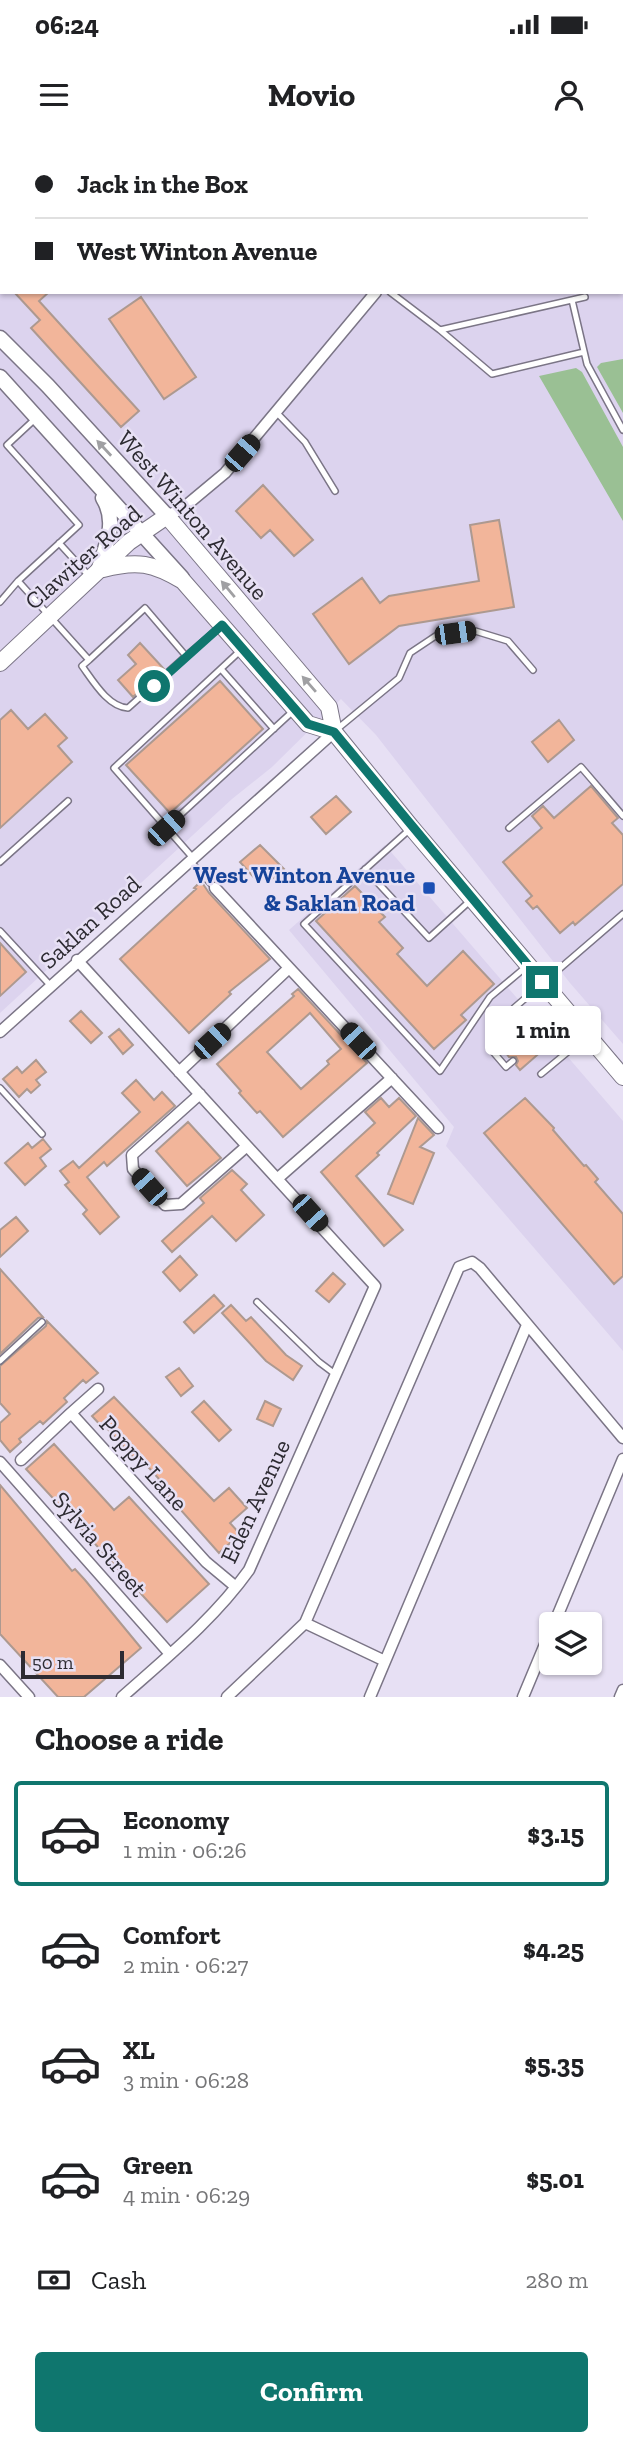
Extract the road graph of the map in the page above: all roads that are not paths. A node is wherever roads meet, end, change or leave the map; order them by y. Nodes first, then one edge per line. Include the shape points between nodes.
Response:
1 (374, 294) edge
2 (393, 294) edge
3 (585, 297) dead end
4 (572, 300) junction
5 (440, 330) junction
6 (0, 338) edge
7 (584, 352) junction
8 (0, 377) edge
9 (276, 413) junction
10 (37, 417) junction
11 (623, 430) edge
12 (90, 476) junction
13 (335, 491) dead end
14 (167, 516) junction
15 (141, 532) junction
16 (59, 543) junction
17 (94, 574) junction
18 (18, 580) junction
19 (183, 581) junction
20 (0, 602) edge
21 (50, 616) junction
22 (222, 625) junction
23 (243, 649) junction
24 (186, 656) junction
25 (89, 660) junction
26 (0, 663) edge
27 (221, 669) junction
28 (533, 670) dead end
29 (295, 709) junction
30 (274, 729) junction
31 (334, 732) junction
32 (68, 801) dead end
33 (623, 816) edge
34 (411, 827) junction
35 (166, 828) junction
36 (509, 828) dead end
37 (191, 859) junction
38 (0, 862) edge
39 (365, 869) junction
40 (215, 887) joint
41 (472, 899) junction
42 (623, 914) edge
43 (0, 931) edge
44 (78, 960) junction
45 (527, 966) junction
46 (289, 968) junction
47 (542, 982) junction
48 (50, 986) junction
49 (568, 1012) junction
50 (0, 1032) edge
51 (587, 1035) junction
52 (535, 1041) dead end
53 (513, 1061) dead end
54 (179, 1072) junction
55 (541, 1074) dead end
56 (623, 1077) edge
57 (392, 1078) junction
58 (0, 1088) edge
59 (200, 1094) junction
60 (438, 1128) dead end
61 (42, 1134) dead end
62 (247, 1146) junction
63 (277, 1179) junction
64 (257, 1302) dead end
65 (42, 1322) dead end
66 (527, 1325) junction
67 (0, 1361) edge
68 (335, 1374) junction
69 (98, 1389) dead end
70 (71, 1413) junction
71 (623, 1438) edge
72 (623, 1458) edge
73 (21, 1460) dead end
74 (0, 1462) edge
75 (236, 1587) junction
76 (559, 1612) edge
77 (305, 1623) junction
78 (170, 1654) junction
79 (539, 1659) edge
80 (385, 1661) junction
81 (0, 1665) edge
82 (623, 1690) edge
83 (29, 1697) edge
84 (122, 1697) edge
85 (226, 1697) edge
86 (370, 1697) edge
87 (523, 1697) edge
88 (620, 1697) edge

1 - 9 street
2 - 5 lane
3 - 4 lane
4 - 5 lane
4 - 7 lane
5 - 7 lane via 492,374
14 -> 6 street, West Winton Avenue
7 - 11 lane
8 - 10 street, West Winton Avenue
9 - 13 lane via 304,442
9 - 14 street via 225,473
10 - 12 street, West Winton Avenue
10 - 16 lane via 7,445 79,525
12 - 15 street, West Winton Avenue
12 - 17 street via 110,509 112,528
14 - 15 main road, Clawiter Road
31 -> 14 main road, West Winton Avenue via 329,707
15 - 17 main road, Clawiter Road
15 - 19 street, West Winton Avenue
16 - 17 lane
16 - 18 lane
17 - 19 main road via 123,564 146,564
17 - 21 main road, Clawiter Road
18 - 20 lane
18 - 21 lane
19 - 22 main road, West Winton Avenue
21 - 25 lane
21 - 26 main road, Clawiter Road
22 - 23 main road, West Winton Avenue
22 - 24 lane
23 - 27 lane
23 - 29 main road, West Winton Avenue
24 - 25 lane via 145,608
24 - 25 lane via 128,709 109,700 93,682 82,666
27 - 30 lane
27 - 35 lane via 114,768
28 - 31 lane via 508,641 472,630 437,635 410,653 399,678
29 - 30 lane
29 - 31 main road, West Winton Avenue via 308,724
30 - 35 lane
31 - 34 main road, West Winton Avenue
31 - 37 street, Saklan Road
32 - 38 lane
33 - 36 lane via 581,767
34 - 39 lane
34 - 41 main road, West Winton Avenue
35 - 37 lane
37 - 40 lane
37 - 44 street, Saklan Road
39 - 41 lane via 429,938
39 - 45 lane via 304,923 440,1071 490,997
40 - 46 street
41 - 45 main road, West Winton Avenue
42 - 47 lane
43 - 48 lane
44 - 48 street, Saklan Road
44 - 54 street
45 - 47 main road, West Winton Avenue
46 - 54 street
46 - 57 street
47 - 49 main road, West Winton Avenue
47 - 53 lane via 514,1008 494,1053 506,1068
48 - 50 street, Saklan Road
49 - 51 main road, West Winton Avenue
49 - 52 lane
51 - 55 lane
51 - 56 main road, West Winton Avenue
54 - 59 street
57 - 60 street
57 - 63 street
58 - 61 lane
59 - 62 street
59 - 62 street via 132,1155 133,1169 165,1205 181,1204
62 - 63 street
63 - 68 street, Eden Avenue via 374,1286
64 - 68 lane
65 - 67 lane
66 - 71 street
66 - 77 street via 480,1268 472,1262 458,1267
66 - 80 street
68 - 75 street, Eden Avenue via 249,1570
69 - 70 street
70 - 73 street, Poppy Lane
70 - 75 street, Poppy Lane via 206,1562
72 - 76 street
74 - 78 street, Sylvia Street
75 - 78 street, Eden Avenue
77 - 80 street
77 - 85 street
78 - 84 street, Eden Avenue
79 - 87 street
80 - 86 street
81 - 83 street
82 - 88 street

